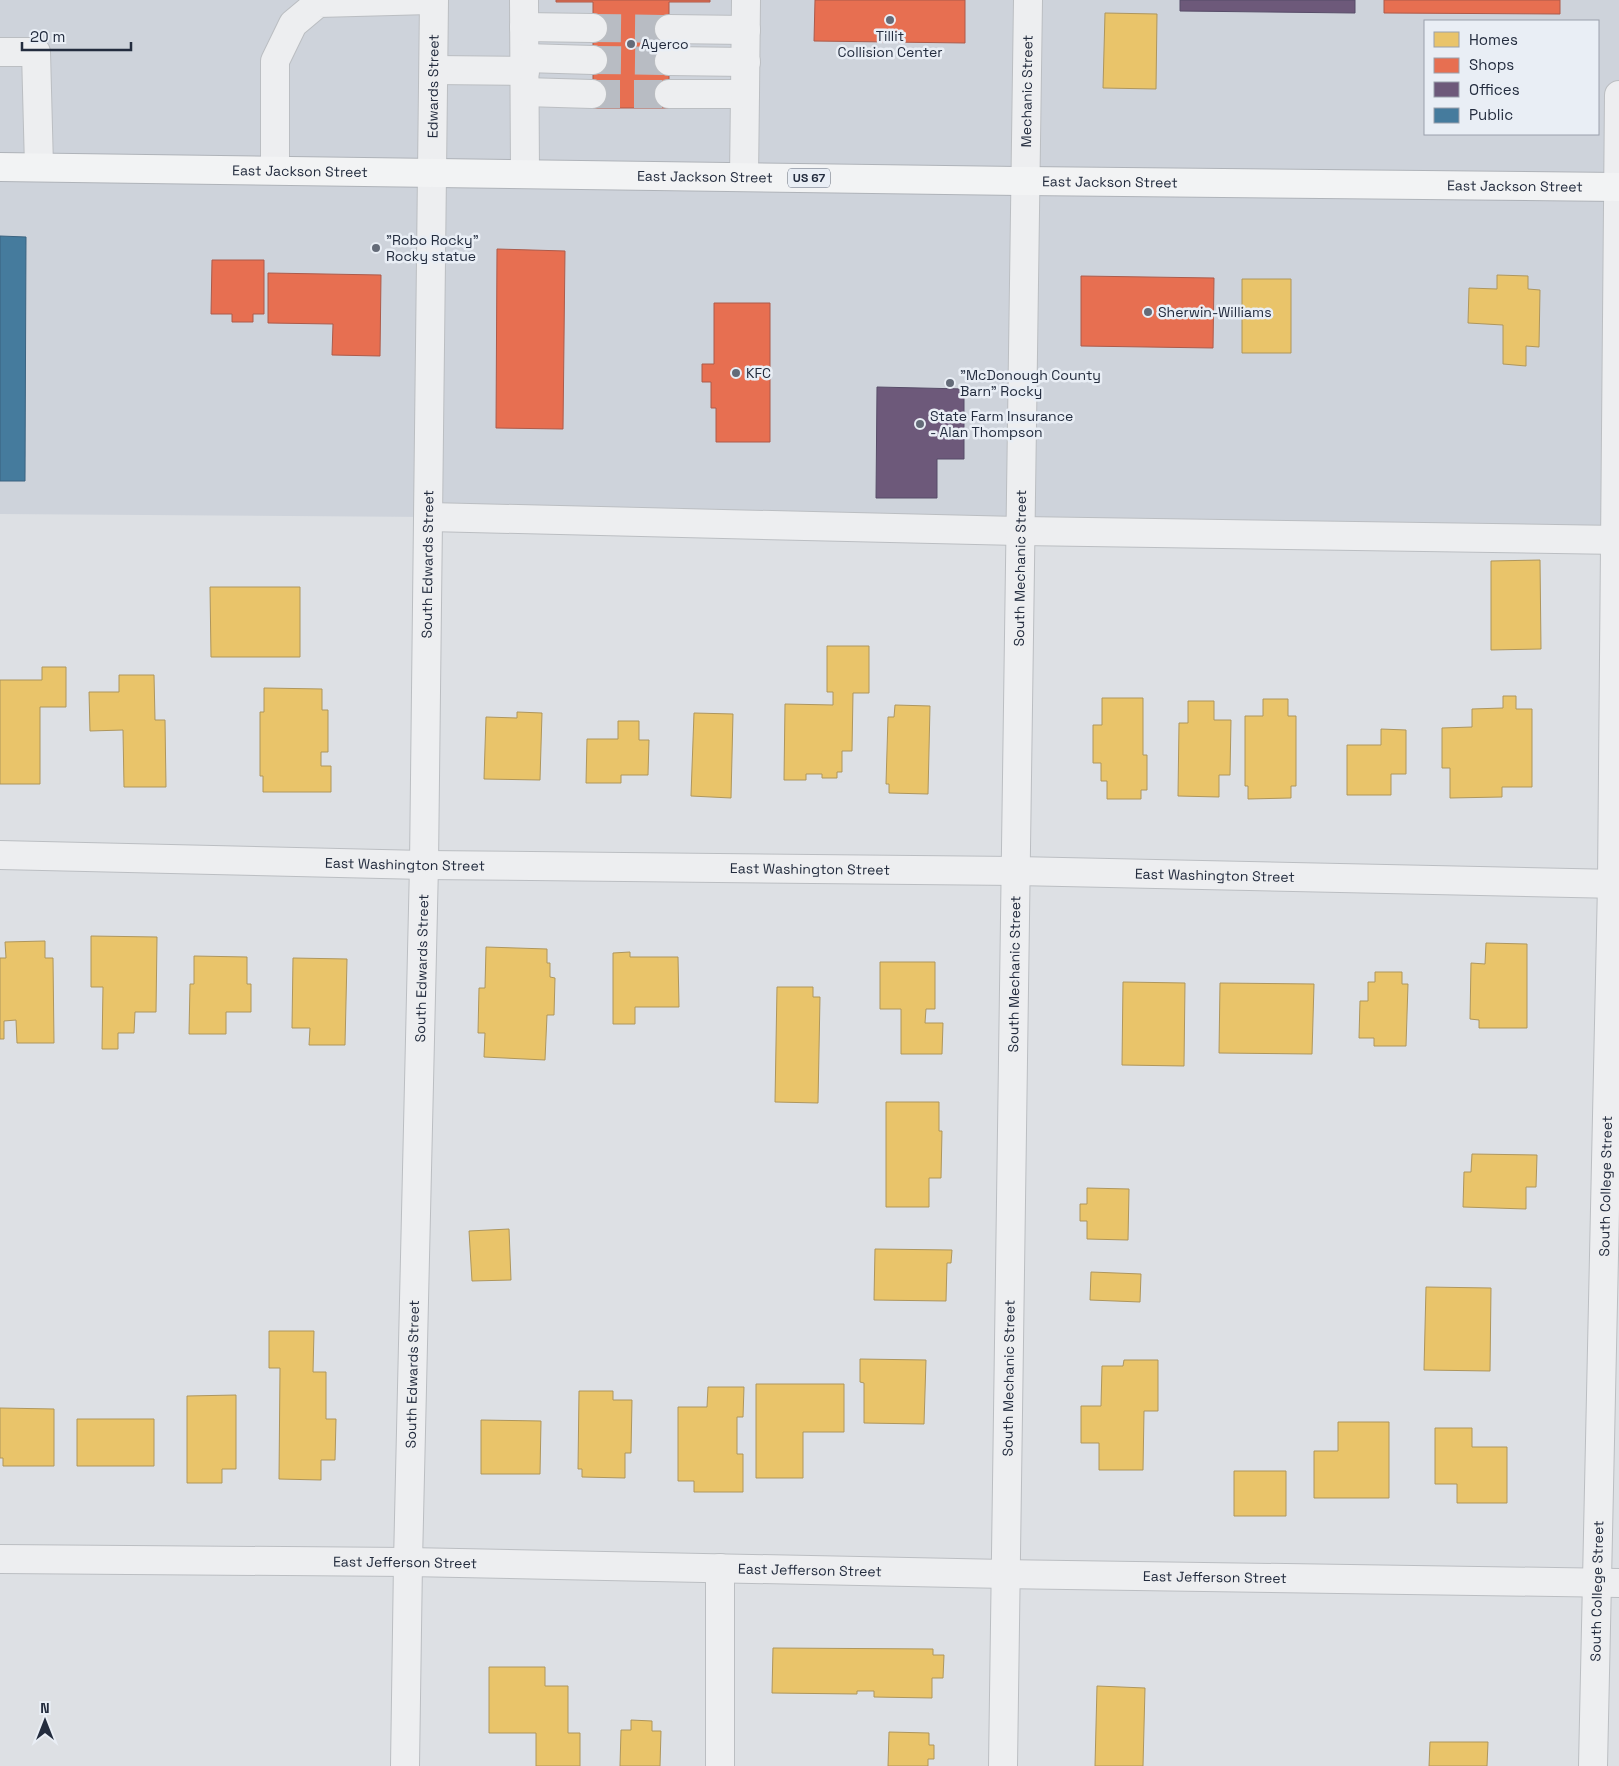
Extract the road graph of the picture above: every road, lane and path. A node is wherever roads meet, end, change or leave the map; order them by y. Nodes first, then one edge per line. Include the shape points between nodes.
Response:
1 (432, 0) edge
2 (524, 0) edge
3 (746, 0) edge
4 (1028, 0) edge
5 (318, 2) edge
6 (524, 27) junction
7 (593, 28) tunnel mouth
8 (668, 29) tunnel mouth
9 (746, 30) junction
10 (0, 52) edge
11 (593, 60) tunnel mouth
12 (668, 61) tunnel mouth
13 (746, 62) junction
14 (434, 70) junction
15 (525, 74) junction
16 (592, 94) tunnel mouth
17 (669, 94) tunnel mouth
18 (745, 94) junction
19 (1619, 95) edge
20 (0, 167) edge
21 (39, 167) junction
22 (275, 170) junction
23 (433, 172) junction
24 (525, 173) junction
25 (744, 177) junction
26 (1025, 181) junction
27 (1618, 187) edge
28 (429, 518) junction
29 (1021, 531) junction
30 (1617, 540) edge
31 (0, 855) edge
32 (424, 864) junction
33 (1016, 871) junction
34 (1615, 884) edge
35 (0, 1559) edge
36 (408, 1562) junction
37 (720, 1568) junction
38 (1006, 1574) junction
39 (1608, 1582) edge
40 (405, 1766) edge
41 (720, 1766) edge
42 (1003, 1766) edge
43 (1593, 1766) edge

1 - 5 street
1 - 14 street, Edwards Street
2 - 6 street
3 - 9 street
4 - 26 street, Mechanic Street
5 - 22 street via 292,24 275,61
6 - 7 street
6 - 15 street
8 - 9 street
9 - 13 street
10 - 21 street via 36,52
11 - 15 street
12 - 13 street
13 - 18 street
14 - 15 street
14 - 23 street, Edwards Street
15 - 16 street
15 - 24 street
17 - 18 street
18 - 25 street
19 - 27 street, South College Street
20 - 21 highway, East Jackson Street / US 67
21 - 22 highway, East Jackson Street / US 67
22 - 23 highway, East Jackson Street / US 67
23 - 24 highway, East Jackson Street / US 67
23 - 28 street, South Edwards Street
24 - 25 highway, East Jackson Street / US 67
25 - 26 highway, East Jackson Street / US 67
26 - 27 highway, East Jackson Street / US 67
26 - 29 street, South Mechanic Street
27 - 30 street, South College Street
28 - 29 street
28 - 32 street, South Edwards Street
29 - 30 street
29 - 33 street, South Mechanic Street
30 - 34 street, South College Street
31 - 32 street, East Washington Street
32 - 33 street, East Washington Street
32 - 36 street, South Edwards Street
33 - 34 street, East Washington Street
33 - 38 street, South Mechanic Street
34 - 39 street, South College Street
35 - 36 street, East Jefferson Street
36 - 37 street, East Jefferson Street
36 - 40 street, South Edwards Street
37 - 38 street, East Jefferson Street
37 - 41 street
38 - 39 street, East Jefferson Street
38 - 42 street, South Mechanic Street
39 - 43 street, South College Street

